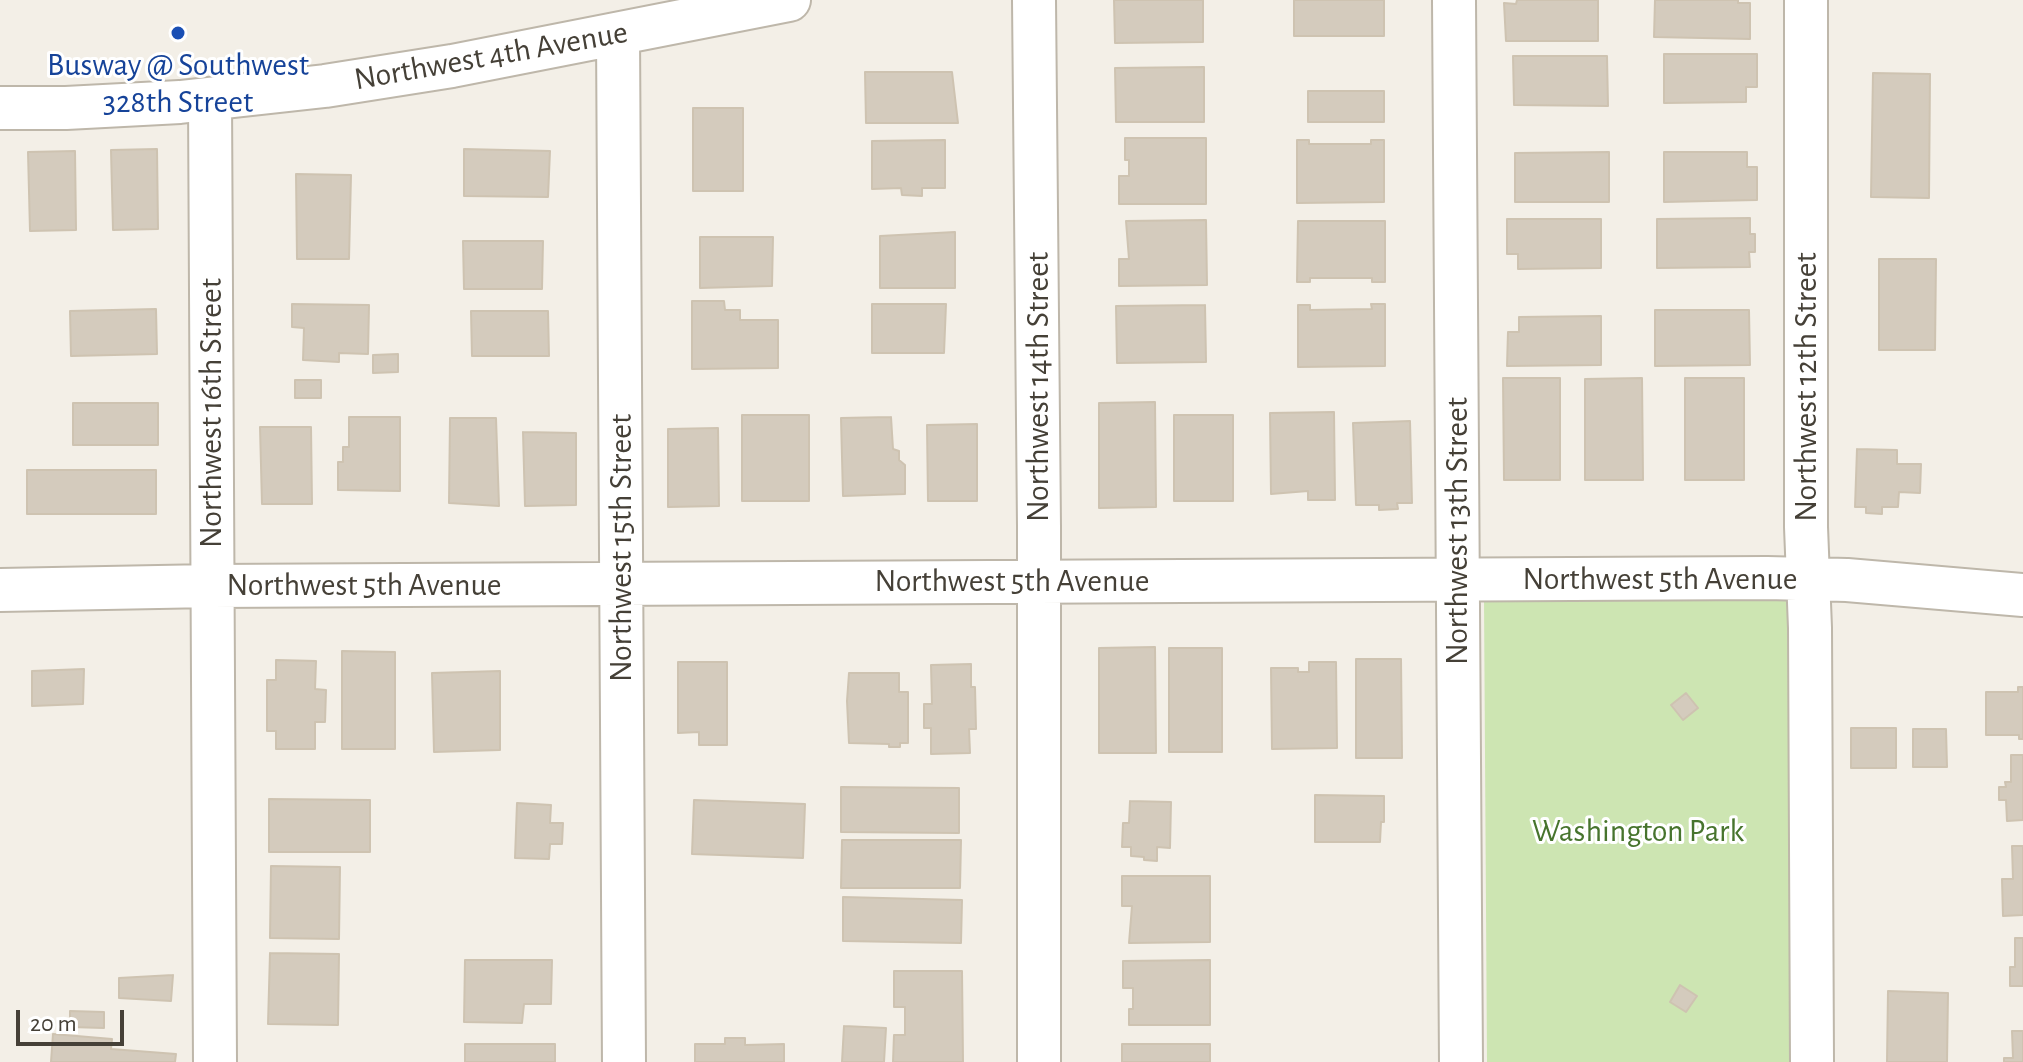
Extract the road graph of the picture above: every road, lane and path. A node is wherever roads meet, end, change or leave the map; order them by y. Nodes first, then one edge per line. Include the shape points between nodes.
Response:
1 (789, 0) edge
2 (1034, 0) edge
3 (1454, 0) edge
4 (1806, 0) edge
5 (618, 34) junction
6 (210, 99) junction
7 (0, 108) edge
8 (1808, 578) junction
9 (1457, 579) junction
10 (1038, 580) junction
11 (622, 584) junction
12 (211, 586) junction
13 (0, 590) edge
14 (2023, 595) edge
15 (215, 1062) edge
16 (624, 1062) edge
17 (1039, 1062) edge
18 (1461, 1062) edge
19 (1812, 1062) edge

1 - 5 street, Northwest 4th Avenue
2 - 10 street, Northwest 14th Street
3 - 9 street, Northwest 13th Street
4 - 8 street, Northwest 12th Street
5 - 6 street, Northwest 4th Avenue via 411,73
5 - 11 street, Northwest 15th Street
6 - 7 street, Northwest 4th Avenue
6 - 12 street, Northwest 16th Street
8 - 9 street, Northwest 5th Avenue
8 - 14 street, Northwest 5th Avenue
8 - 19 street, Northwest 12th Street
9 - 10 street, Northwest 5th Avenue
9 - 18 street, Northwest 13th Street
10 - 11 street, Northwest 5th Avenue
10 - 17 street, Northwest 14th Street
11 - 12 street, Northwest 5th Avenue
11 - 16 street, Northwest 15th Street
12 - 13 street, Northwest 5th Avenue
12 - 15 street, Northwest 16th Street

